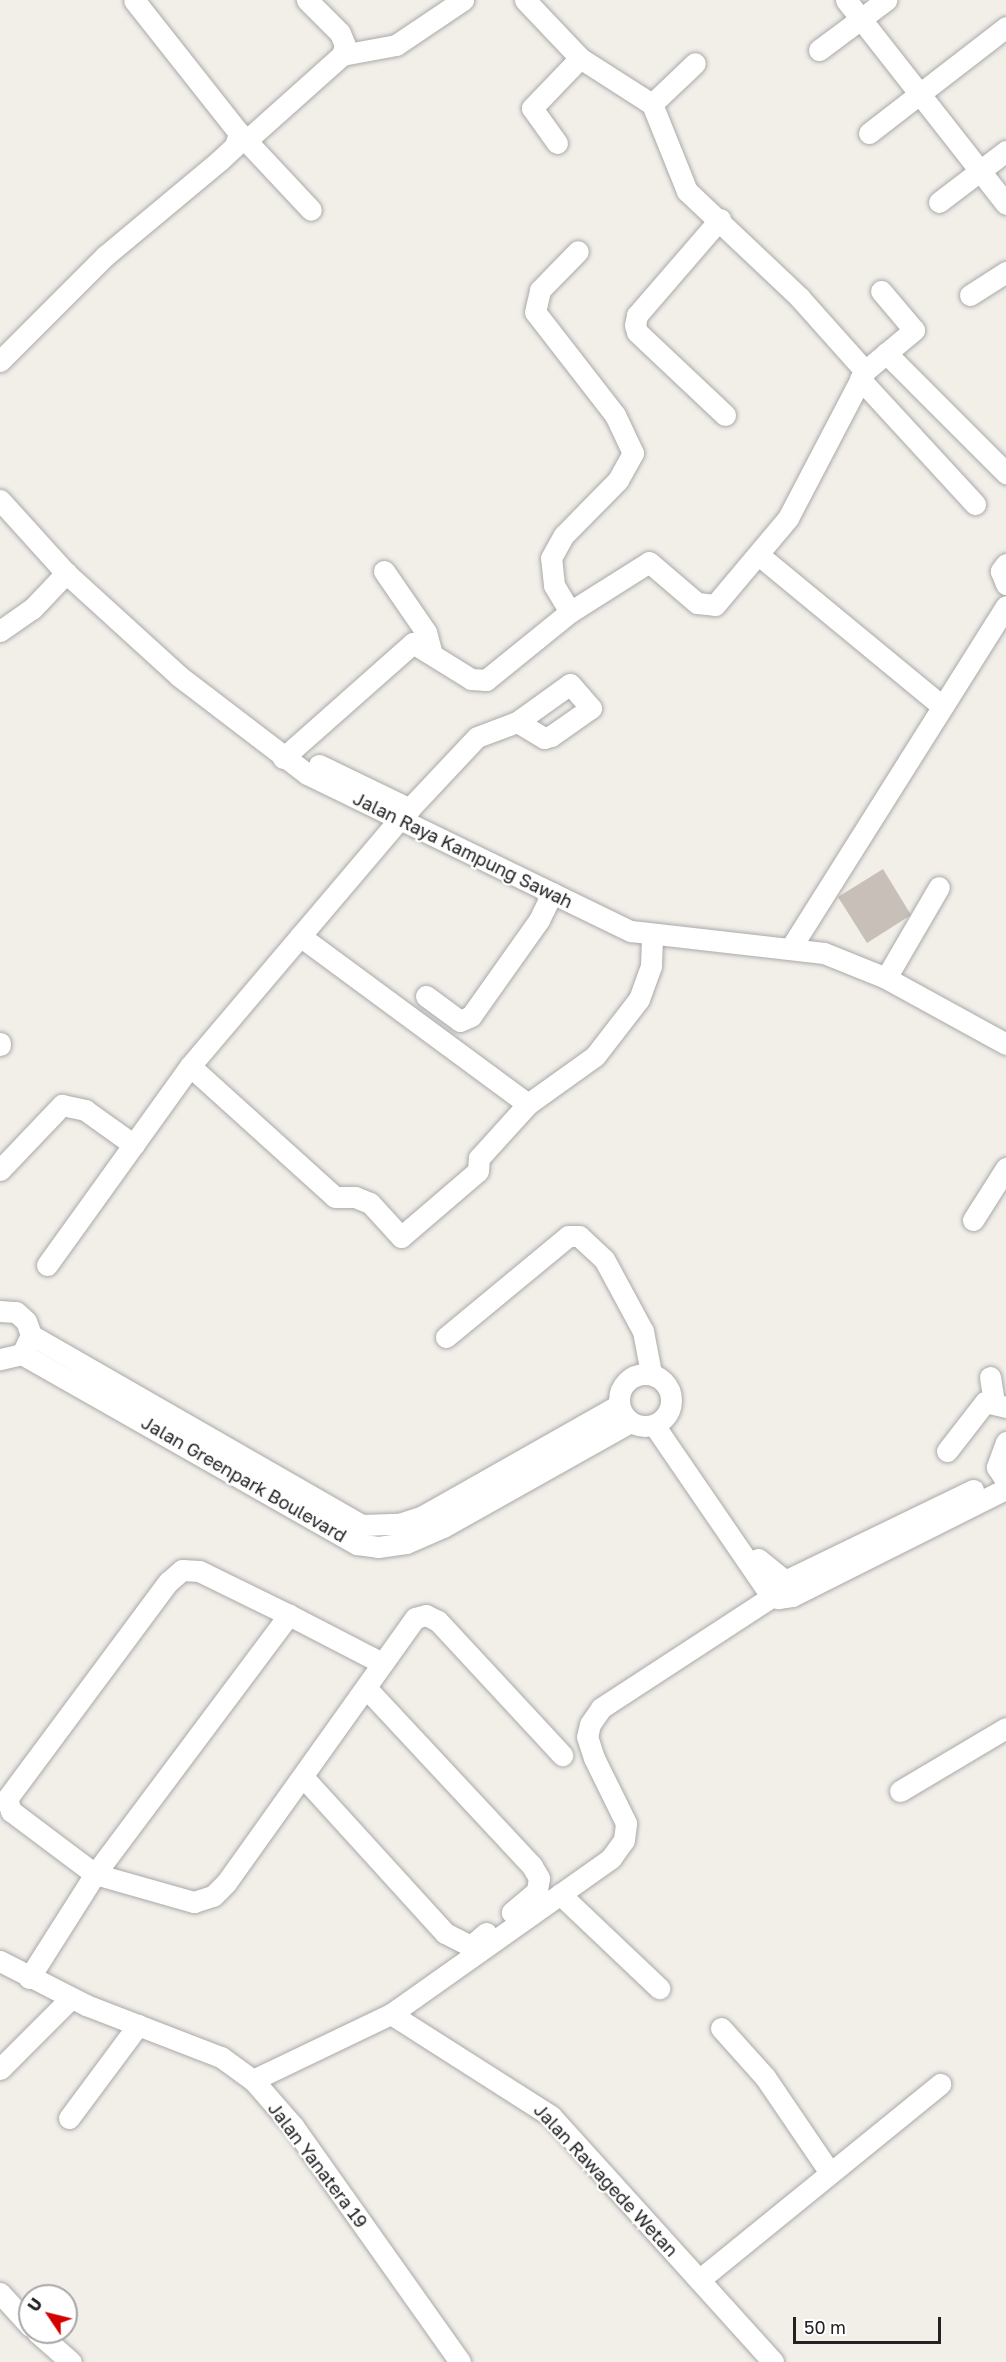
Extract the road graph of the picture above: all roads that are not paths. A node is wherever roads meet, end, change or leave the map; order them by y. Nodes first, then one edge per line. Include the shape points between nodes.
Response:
1 (307, 0) edge
2 (463, 0) edge
3 (525, 0) edge
4 (846, 0) edge
5 (886, 0) edge
6 (141, 2) edge
7 (861, 19) junction
8 (1006, 27) edge
9 (819, 50) dead end
10 (342, 55) junction
11 (580, 58) junction
12 (695, 63) dead end
13 (920, 93) junction
14 (652, 104) junction
15 (869, 133) dead end
16 (243, 137) junction
17 (558, 143) dead end
18 (1006, 152) edge
19 (980, 171) junction
20 (939, 202) dead end
21 (1006, 204) edge
22 (311, 210) dead end
23 (720, 219) junction
24 (578, 251) dead end
25 (1006, 272) edge
26 (881, 291) dead end
27 (970, 295) dead end
28 (886, 353) junction
29 (0, 361) edge
30 (862, 375) junction
31 (725, 416) dead end
32 (1006, 473) edge
33 (0, 500) edge
34 (975, 504) dead end
35 (760, 556) junction
36 (1006, 564) edge
37 (384, 571) dead end
38 (66, 573) junction
39 (1006, 584) edge
40 (1006, 606) edge
41 (570, 612) junction
42 (0, 631) edge
43 (432, 654) junction
44 (942, 706) junction
45 (517, 722) dead end
46 (283, 758) junction
47 (404, 815) junction
48 (939, 887) dead end
49 (552, 893) junction
50 (300, 936) junction
51 (652, 936) junction
52 (790, 949) junction
53 (886, 978) junction
54 (426, 996) dead end
55 (1006, 1044) edge
56 (190, 1066) junction
57 (528, 1104) junction
58 (134, 1145) junction
59 (1006, 1168) edge
60 (0, 1170) edge
61 (974, 1220) dead end
62 (47, 1265) dead end
63 (0, 1311) edge
64 (30, 1335) junction
65 (446, 1337) dead end
66 (22, 1354) junction
67 (0, 1359) edge
68 (651, 1372) junction
69 (990, 1377) dead end
70 (94, 1382) junction
71 (1000, 1404) edge
72 (624, 1414) junction
73 (660, 1422) junction
74 (1006, 1442) edge
75 (947, 1450) dead end
76 (1004, 1482) edge
77 (773, 1596) junction
78 (290, 1615) junction
79 (380, 1662) junction
80 (368, 1690) junction
81 (1006, 1728) edge
82 (562, 1755) dead end
83 (304, 1778) junction
84 (900, 1791) dead end
85 (95, 1874) junction
86 (560, 1894) junction
87 (0, 1961) edge
88 (29, 1978) junction
89 (659, 1988) dead end
90 (71, 1998) junction
91 (391, 2014) junction
92 (138, 2025) junction
93 (721, 2028) dead end
94 (0, 2069) edge
95 (253, 2080) junction
96 (940, 2084) dead end
97 (69, 2118) dead end
98 (829, 2171) junction
99 (699, 2280) junction
100 (0, 2293) edge
101 (18, 2313) edge
102 (51, 2344) edge
103 (71, 2362) edge
104 (460, 2362) edge
105 (772, 2362) edge

1 - 10 street via 340,33 345,45
2 - 10 street via 396,45
3 - 11 street
4 - 7 street
5 - 7 street
6 - 16 street
7 - 9 street
7 - 13 street
8 - 13 street
10 - 16 street
11 - 14 street
11 - 17 street via 532,108
12 - 14 street
13 - 15 street
13 - 19 street
14 - 23 street via 676,174 687,191
16 - 22 street
16 - 29 street via 105,256
18 - 19 street
19 - 20 street
19 - 21 street
23 - 30 street
23 - 31 street via 637,315 635,325 637,332
24 - 41 street via 540,290 535,312 615,415 633,453 618,480 564,535 551,558 554,585
25 - 27 street
26 - 28 street via 914,330
28 - 30 street
28 - 32 street
30 - 34 street
30 - 35 street via 823,459
33 - 38 street, Jalan Raya Kampung Sawah
35 - 41 street via 710,607 697,603 652,562
35 - 44 street
36 - 39 street via 1001,571
37 - 43 street via 426,632
38 - 42 street via 32,609
38 - 46 street, Jalan Raya Kampung Sawah via 179,676
40 - 44 street
41 - 43 street via 486,680 471,679
43 - 46 street via 419,645 407,645
44 - 52 street
45 - 47 street via 477,737
46 - 47 street, Jalan Raya Kampung Sawah via 307,774
47 - 49 street, Jalan Raya Kampung Sawah
47 - 50 street
48 - 53 street
49 - 51 street, Jalan Raya Kampung Sawah via 631,931
49 - 54 street via 539,920 471,1016 460,1021
50 - 56 street
50 - 57 street
51 - 52 street, Jalan Raya Kampung Sawah
51 - 57 street via 651,966 632,1011 590,1060
52 - 53 street, Jalan Raya Kampung Sawah via 824,953
53 - 55 street, Jalan Raya Kampung Sawah
56 - 57 street via 335,1197 355,1197 370,1203 401,1237 478,1171 479,1158
56 - 58 street
58 - 60 street via 85,1110 62,1105
58 - 62 street
59 - 61 street
63 - 64 street via 16,1312 26,1321
64 - 66 street
64 - 70 street, Jalan Greenpark Boulevard
65 - 68 street via 568,1236 579,1236 604,1259 643,1331
66 - 67 street
66 - 70 street, Jalan Greenpark Boulevard
68 - 72 street via 633,1375 621,1388
68 - 73 street via 667,1382 673,1400
69 - 71 street
70 - 72 street, Jalan Greenpark Boulevard via 362,1525 379,1526 423,1516
71 - 75 street via 985,1402 958,1416
72 - 73 street
73 - 76 street via 758,1559 785,1581
73 - 77 street
74 - 76 street via 998,1458
76 - 77 street via 792,1596
77 - 86 street via 601,1708 587,1737 626,1823 624,1840 611,1858
78 - 79 street
78 - 85 street
78 - 85 street via 199,1571 182,1570 168,1582 7,1799 11,1811
79 - 80 street
79 - 82 street via 415,1618 426,1615 438,1621
80 - 83 street
80 - 83 street via 532,1866 539,1878 537,1891 471,1946 458,1940 445,1933
81 - 84 street
83 - 85 street via 213,1896 194,1902 172,1899
85 - 88 street
86 - 89 street
86 - 91 street
87 - 88 street, Jalan Yanatera 19
88 - 90 street, Jalan Yanatera 19
90 - 92 street, Jalan Yanatera 19
90 - 94 street
91 - 95 street
91 - 99 street, Jalan Rawagede Wetan via 551,2116
92 - 95 street, Jalan Yanatera 19 via 221,2057
92 - 97 street
93 - 98 street via 765,2077
95 - 104 street, Jalan Yanatera 19 via 293,2126
96 - 98 street
98 - 99 street
99 - 105 street, Jalan Rawagede Wetan
100 - 101 street
102 - 103 street

